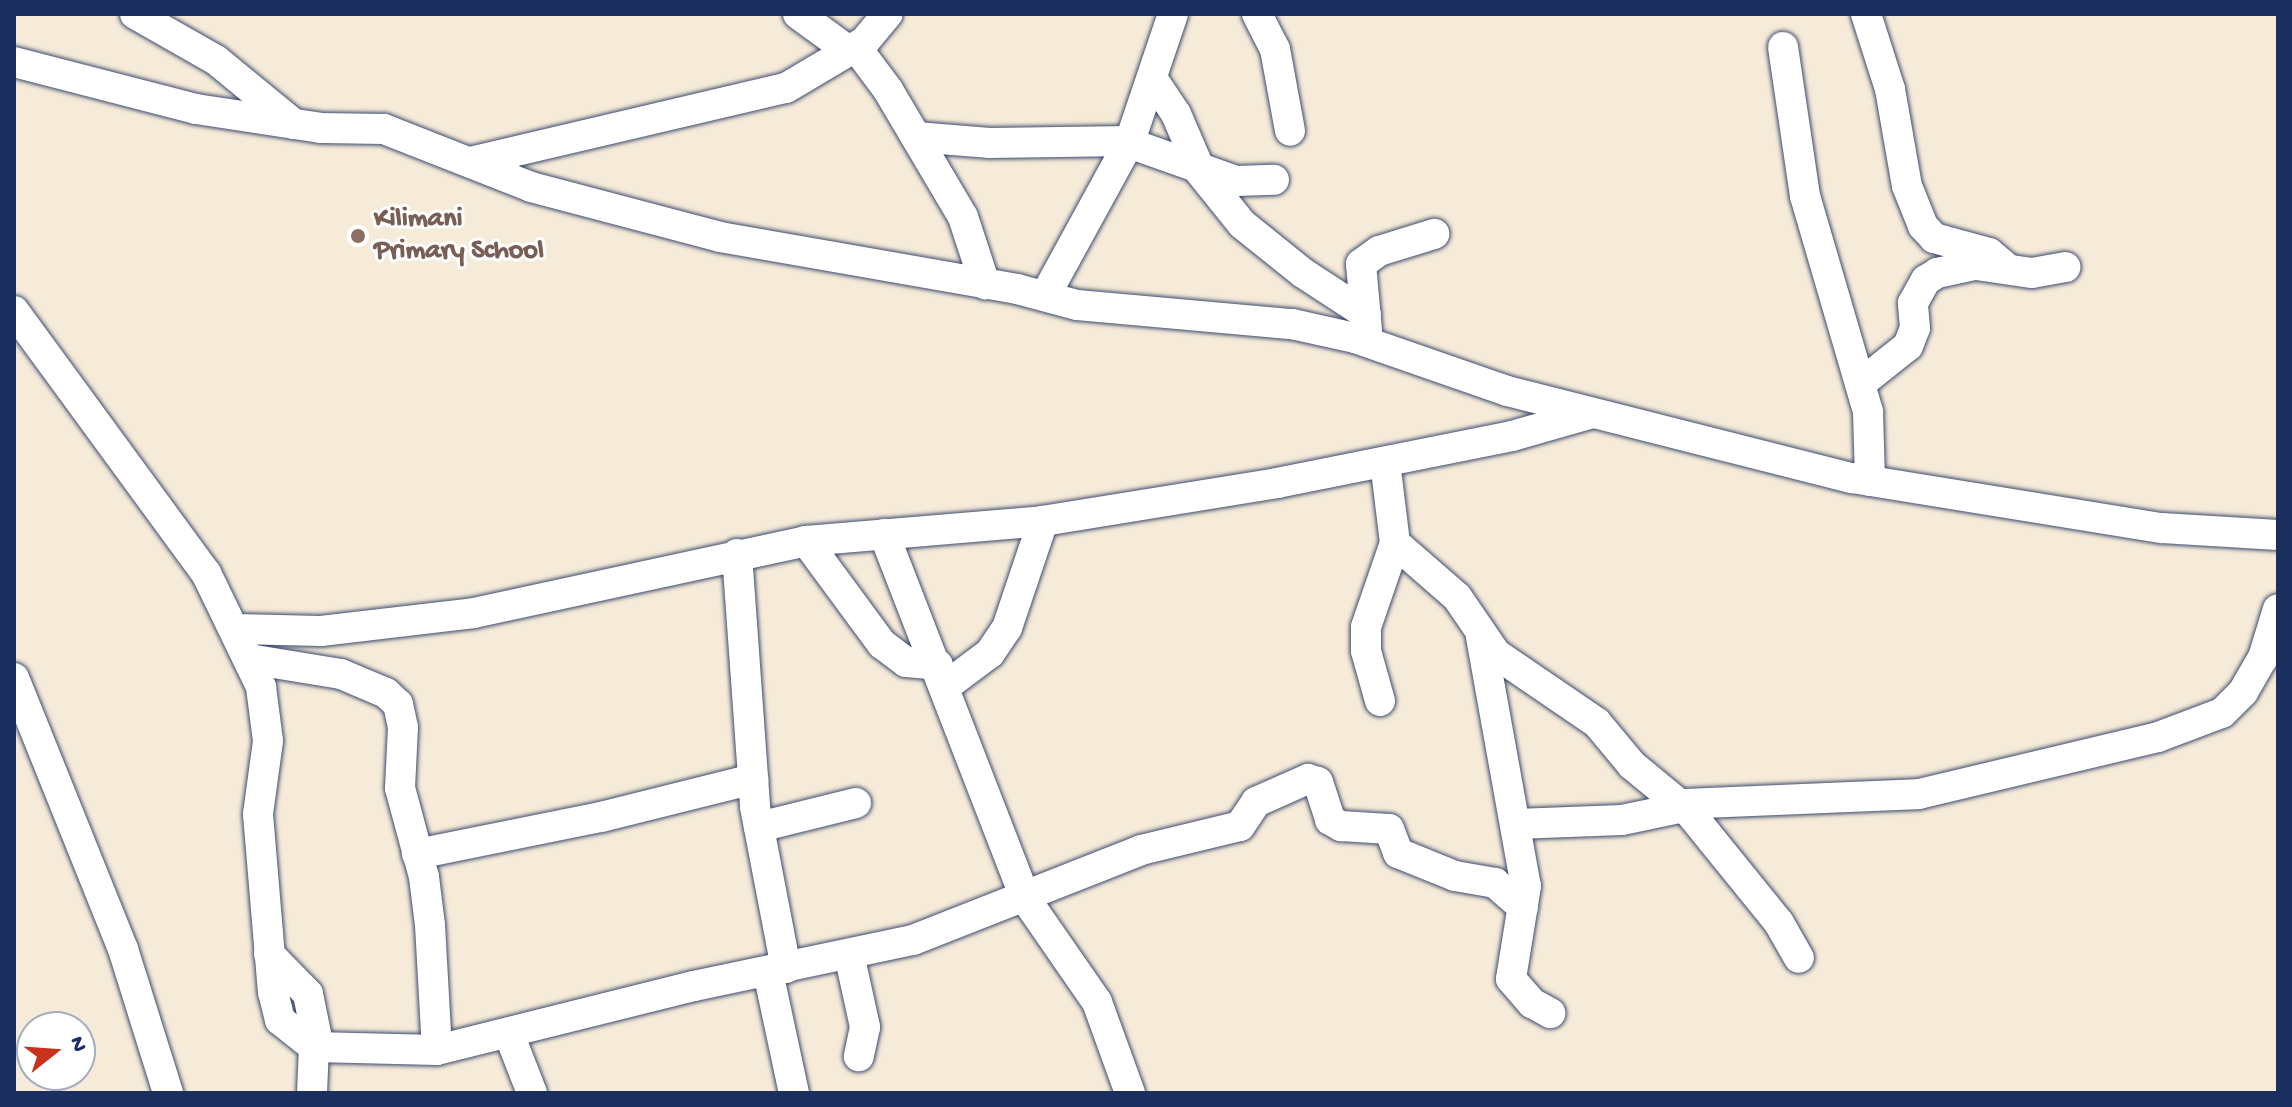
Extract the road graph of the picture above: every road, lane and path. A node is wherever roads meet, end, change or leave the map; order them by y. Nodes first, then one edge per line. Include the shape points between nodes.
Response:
1 (135, 14) edge
2 (798, 14) edge
3 (888, 14) edge
4 (1173, 14) edge
5 (1257, 14) edge
6 (1866, 14) edge
7 (1783, 47) dead end
8 (852, 49) junction
9 (14, 62) edge
10 (1152, 78) junction
11 (294, 124) junction
12 (1290, 131) dead end
13 (916, 137) junction
14 (1129, 142) junction
15 (474, 161) junction
16 (1195, 164) junction
17 (1274, 180) dead end
18 (1434, 234) dead end
19 (2065, 267) dead end
20 (2008, 269) junction
21 (985, 284) junction
22 (1045, 296) junction
23 (14, 311) edge
24 (1367, 328) junction
25 (1860, 384) junction
26 (1590, 414) junction
27 (1385, 462) junction
28 (1870, 481) junction
29 (1043, 521) junction
30 (884, 534) junction
31 (2278, 535) edge
32 (806, 541) junction
33 (1395, 543) junction
34 (737, 554) junction
35 (2278, 609) edge
36 (236, 629) junction
37 (1481, 637) junction
38 (249, 659) junction
39 (942, 675) junction
40 (14, 678) edge
41 (1380, 701) dead end
42 (753, 779) junction
43 (856, 803) dead end
44 (1683, 806) junction
45 (1516, 824) junction
46 (759, 827) junction
47 (417, 854) junction
48 (1025, 898) junction
49 (1523, 907) junction
50 (849, 954) junction
51 (1799, 958) dead end
52 (777, 970) junction
53 (1550, 1013) dead end
54 (509, 1034) junction
55 (316, 1048) junction
56 (437, 1050) junction
57 (859, 1056) dead end
58 (168, 1093) edge
59 (312, 1093) edge
60 (532, 1093) edge
61 (794, 1093) edge
62 (1130, 1093) edge

1 - 11 street via 216,60
2 - 8 street
3 - 8 street
4 - 10 street
5 - 12 street via 1275,49
6 - 20 street via 1890,89 1907,186 1923,226 1934,238 1989,253
7 - 25 street via 1805,196
8 - 13 street
8 - 15 street via 786,88
9 - 11 street via 196,109
10 - 14 street
10 - 16 street via 1176,114
11 - 15 street via 384,129
13 - 14 street via 990,143
13 - 21 street via 963,217
14 - 16 street
14 - 22 street
15 - 21 street via 531,187 610,212
16 - 17 street via 1236,181
16 - 24 street via 1242,224
18 - 24 street via 1363,261
19 - 20 street via 2032,273
20 - 25 street via 1964,266 1926,280 1913,303 1915,328 1908,346
21 - 22 street
22 - 24 street via 1093,306
23 - 36 street via 206,573
24 - 26 street
25 - 28 street via 1868,412
26 - 27 street
26 - 28 street
27 - 29 street
27 - 33 street
28 - 31 street via 2162,528
29 - 30 street
29 - 39 street via 1007,628 990,653
30 - 32 street
30 - 39 street
32 - 34 street
32 - 39 street via 882,644 906,662
33 - 37 street via 1457,597
33 - 41 street via 1366,627 1366,651
34 - 36 street via 474,613 321,631
34 - 42 street
35 - 44 street via 2263,658 2243,692 2222,713 2158,737 1919,794
36 - 38 street
37 - 44 street via 1514,669 1597,723 1632,765
37 - 45 street
38 - 47 street via 341,674 386,693 398,704 403,727 400,788
38 - 55 street via 261,687 268,741 258,814 280,1020
39 - 48 street
40 - 58 street via 123,949
42 - 46 street
42 - 47 street
43 - 46 street
44 - 45 street via 1622,820
44 - 51 street via 1779,923
45 - 49 street via 1526,886
46 - 52 street
47 - 56 street via 430,925
48 - 49 street via 1141,850 1240,826 1256,802 1308,779 1321,788 1330,820 1341,826 1389,829 1398,853 1455,876 1495,883
48 - 50 street via 913,940
48 - 62 street via 1097,1002
49 - 53 street via 1511,979 1532,1003
50 - 52 street
50 - 57 street via 865,1027
52 - 54 street
52 - 61 street
54 - 56 street
54 - 60 street
55 - 56 street
55 - 59 street

